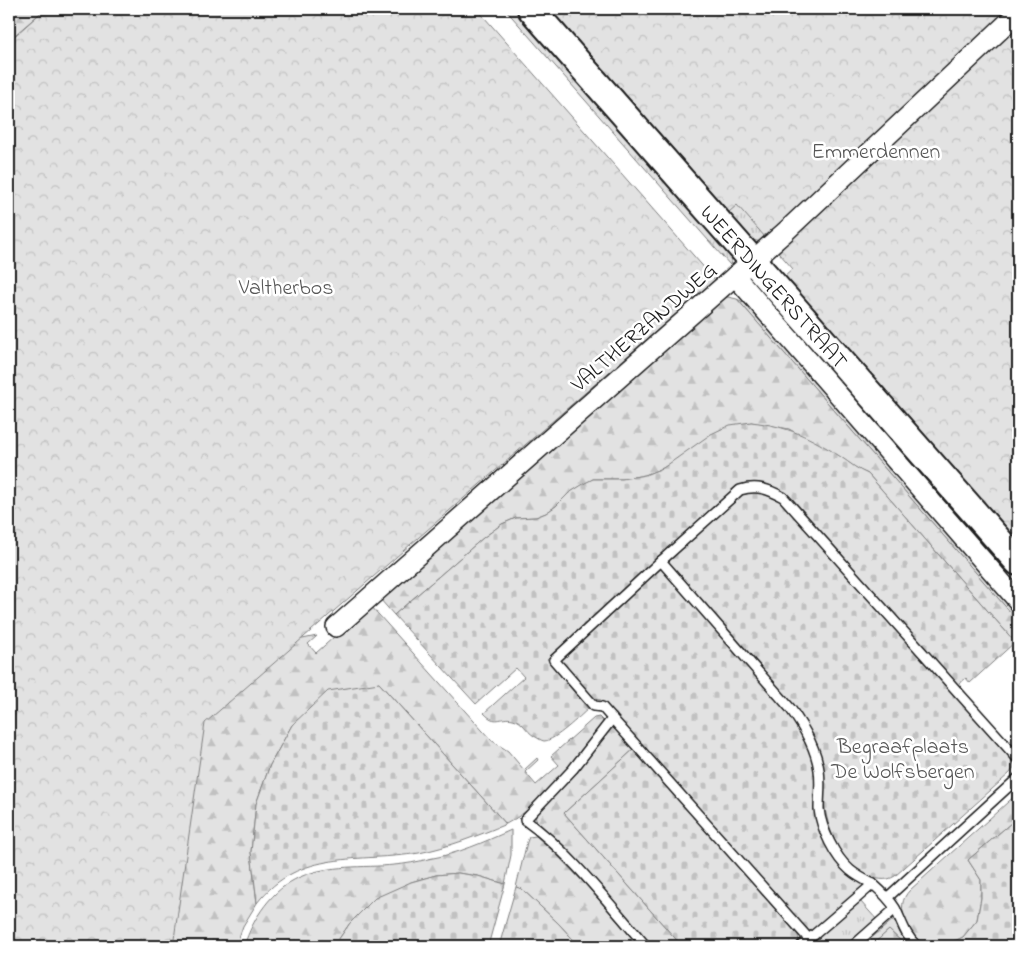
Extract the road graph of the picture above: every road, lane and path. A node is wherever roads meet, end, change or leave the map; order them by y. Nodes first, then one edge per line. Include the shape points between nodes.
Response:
1 (531, 9) edge
2 (1018, 13) edge
3 (744, 268) junction
4 (661, 562) junction
5 (1018, 562) edge
6 (1018, 601) edge
7 (336, 627) dead end
8 (612, 719) junction
9 (1018, 759) edge
10 (1018, 778) edge
11 (873, 884) junction
12 (888, 898) junction
13 (895, 909) junction
14 (809, 939) junction
15 (646, 946) edge
16 (801, 946) edge
17 (853, 946) edge
18 (917, 946) edge

1 - 3 main road, WEERDINGERSTRAAT
2 - 3 street, VALTHERZANDWEG
3 - 5 main road, WEERDINGERSTRAAT
3 - 6 street, WEERDINGERSTRAAT
3 - 7 street, VALTHERZANDWEG
4 - 8 lane via 554,660 594,706 602,707
4 - 9 lane via 740,490 758,487 783,497
4 - 11 lane via 799,720 814,748 819,769 819,811 824,827 848,869
8 - 14 lane
8 - 15 lane via 525,820 540,830
10 - 12 lane
11 - 12 lane
11 - 14 lane
12 - 13 lane
13 - 17 lane
13 - 18 lane via 903,929
14 - 16 lane

